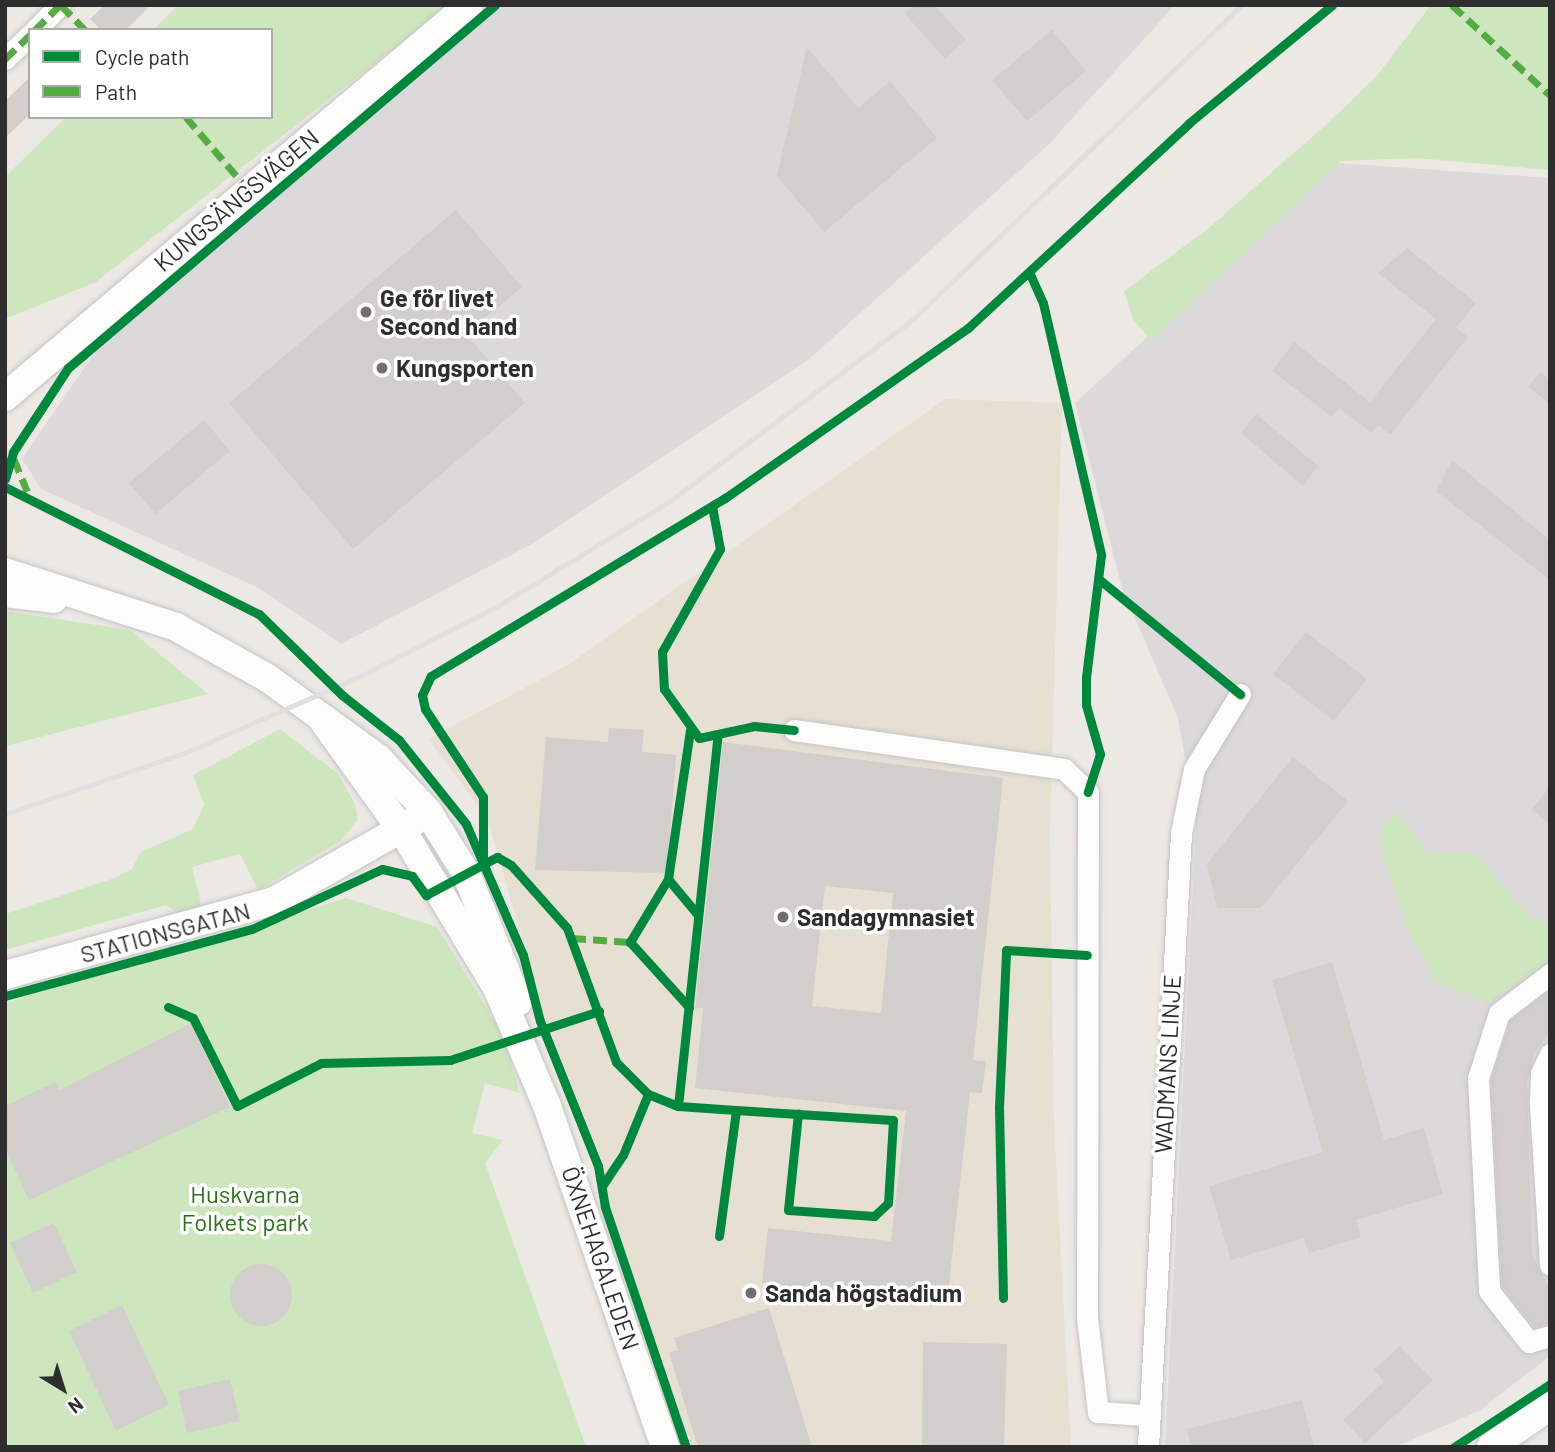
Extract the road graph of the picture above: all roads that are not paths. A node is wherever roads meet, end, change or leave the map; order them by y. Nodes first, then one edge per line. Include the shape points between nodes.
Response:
1 (60, 5) edge
2 (470, 5) edge
3 (37, 28) edge
4 (28, 37) edge
5 (5, 59) edge
6 (5, 397) edge
7 (5, 572) edge
8 (5, 593) edge
9 (146, 616) junction
10 (1240, 694) dead end
11 (324, 722) junction
12 (794, 730) dead end
13 (428, 812) junction
14 (402, 830) junction
15 (1550, 974) edge
16 (5, 975) edge
17 (1550, 1054) edge
18 (533, 1070) junction
19 (1545, 1111) edge
20 (1550, 1265) edge
21 (1550, 1336) edge
22 (1550, 1406) edge
23 (1145, 1415) junction
24 (665, 1447) edge
25 (1148, 1447) edge
26 (1491, 1447) edge

1 - 3 street
2 - 6 street, KUNGSÄNGSVÄGEN
4 - 5 street
7 - 9 street, ÖXNEHAGALEDEN
8 - 9 street, ÖXNEHAGALEDEN
9 - 11 street, ÖXNEHAGALEDEN via 266,677
10 - 23 street, WADMANS LINJE via 1195,769 1182,822
11 - 13 street, ÖXNEHAGALEDEN via 378,758
11 - 14 street, ÖXNEHAGALEDEN
12 - 23 street via 1064,769 1088,792 1087,1317 1098,1412
13 - 14 street, STATIONSGATAN
13 - 18 street, ÖXNEHAGALEDEN via 492,930 514,983
14 - 16 street, STATIONSGATAN via 274,901
14 - 18 street, ÖXNEHAGALEDEN via 492,979
15 - 21 street via 1499,1013 1478,1078 1482,1262 1489,1291 1529,1342
17 - 19 street via 1541,1073
18 - 24 street, ÖXNEHAGALEDEN
19 - 20 street
22 - 26 street
23 - 25 street, WADMANS LINJE

